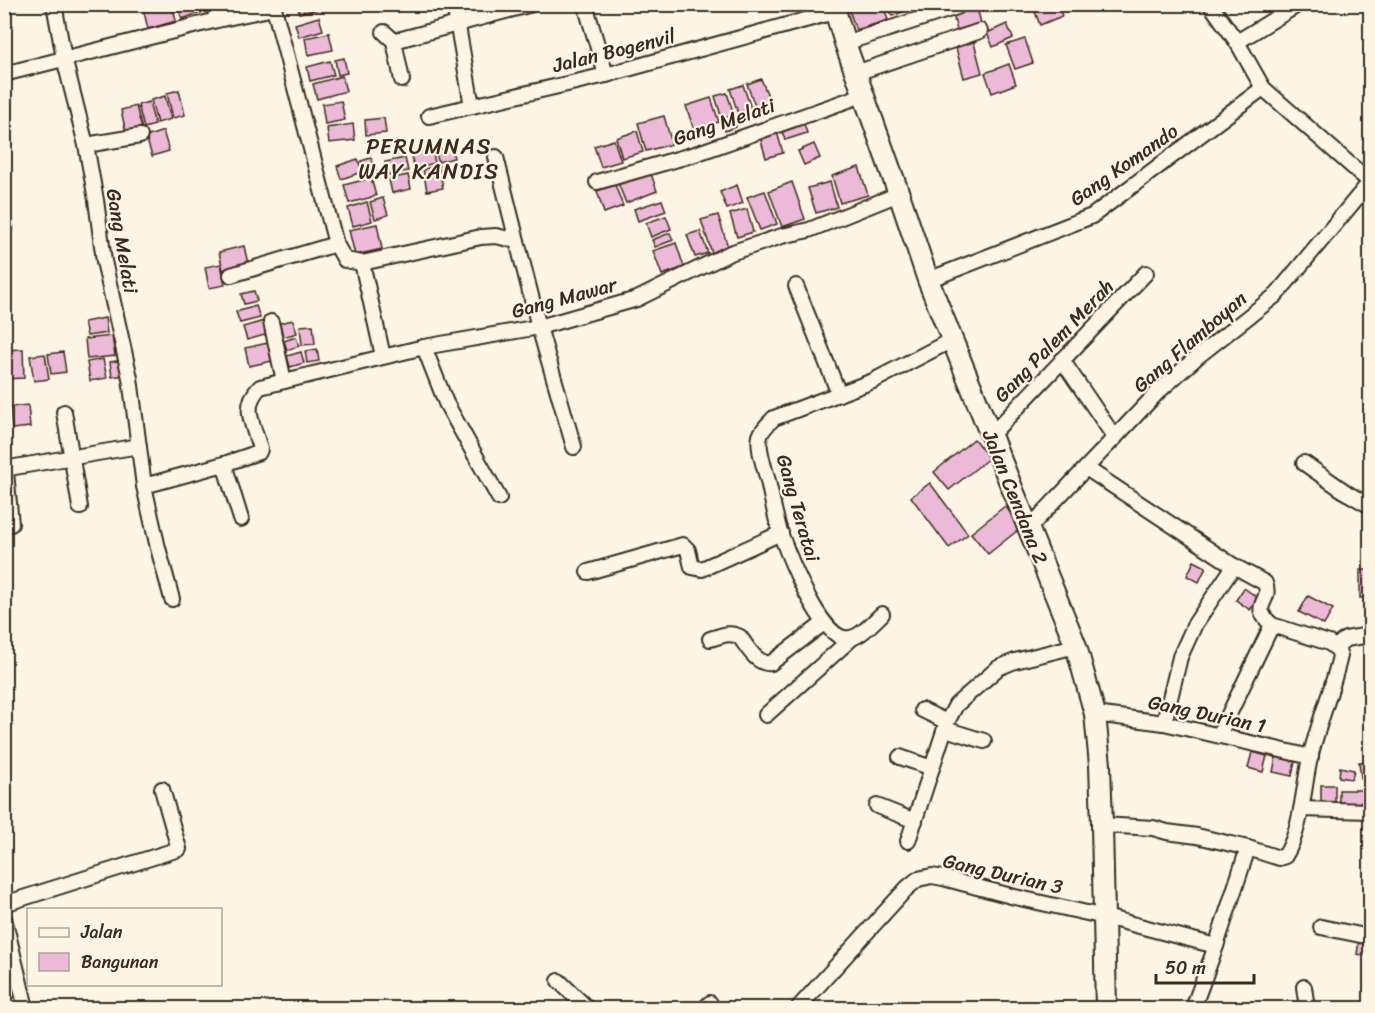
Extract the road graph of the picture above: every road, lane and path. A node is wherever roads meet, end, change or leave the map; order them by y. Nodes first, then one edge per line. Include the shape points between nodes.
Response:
1 (54, 4) edge
2 (214, 4) edge
3 (454, 4) edge
4 (532, 4) edge
5 (585, 4) edge
6 (1210, 4) edge
7 (1299, 4) edge
8 (274, 6) edge
9 (957, 7) dead end
10 (833, 8) edge
11 (217, 20) junction
12 (457, 25) junction
13 (980, 31) dead end
14 (1237, 42) junction
15 (845, 43) junction
16 (64, 58) junction
17 (856, 73) junction
18 (4, 74) edge
19 (606, 75) junction
20 (402, 80) dead end
21 (1263, 88) junction
22 (863, 94) junction
23 (472, 106) junction
24 (429, 116) dead end
25 (140, 136) dead end
26 (86, 145) junction
27 (496, 157) dead end
28 (597, 182) dead end
29 (899, 194) junction
30 (517, 241) junction
31 (336, 244) junction
32 (362, 263) junction
33 (1146, 273) dead end
34 (231, 274) dead end
35 (928, 280) junction
36 (796, 286) dead end
37 (271, 322) dead end
38 (538, 327) junction
39 (952, 340) junction
40 (424, 347) junction
41 (383, 356) junction
42 (1062, 360) junction
43 (284, 381) junction
44 (839, 394) junction
45 (64, 412) dead end
46 (990, 436) junction
47 (1114, 438) junction
48 (139, 446) junction
49 (574, 447) dead end
50 (71, 458) junction
51 (1304, 463) dead end
52 (224, 464) junction
53 (1086, 468) junction
54 (144, 486) junction
55 (499, 498) dead end
56 (1371, 506) edge
57 (80, 507) dead end
58 (241, 519) dead end
59 (11, 524) dead end
60 (1029, 528) junction
61 (781, 533) junction
62 (1234, 566) junction
63 (588, 572) dead end
64 (171, 599) dead end
65 (882, 614) dead end
66 (824, 623) junction
67 (1272, 625) junction
68 (1371, 635) edge
69 (852, 638) junction
70 (710, 639) dead end
71 (1076, 646) junction
72 (1335, 647) junction
73 (922, 710) dead end
74 (1095, 714) junction
75 (766, 715) dead end
76 (1164, 723) junction
77 (946, 725) junction
78 (1219, 735) junction
79 (984, 741) dead end
80 (1311, 756) junction
81 (900, 757) dead end
82 (932, 768) junction
83 (162, 789) dead end
84 (877, 806) dead end
85 (1301, 809) junction
86 (1371, 811) edge
87 (915, 821) junction
88 (1102, 825) junction
89 (908, 841) dead end
90 (1248, 848) junction
91 (4, 904) edge
92 (1105, 917) junction
93 (4, 918) edge
94 (1321, 927) dead end
95 (1371, 937) edge
96 (1216, 946) junction
97 (560, 981) dead end
98 (1304, 987) dead end
99 (26, 1008) edge
100 (587, 1008) edge
101 (798, 1008) edge
102 (1106, 1008) edge
103 (1193, 1008) edge
104 (1307, 1008) edge

1 - 16 street, Gang Melati
2 - 11 street
3 - 12 street
4 - 12 street
5 - 19 street
6 - 14 street, Gang Flamboyan
7 - 14 street
8 - 11 street
8 - 31 street
9 - 15 street
10 - 15 street, Jalan Cendana 2
10 - 19 street, Jalan Bogenvil
11 - 16 street
12 - 20 street via 389,36
12 - 23 street
13 - 17 street
14 - 21 street, Gang Flamboyan
15 - 17 street, Jalan Cendana 2
16 - 18 street
16 - 26 street, Gang Melati
17 - 22 street, Jalan Cendana 2
19 - 23 street, Jalan Bogenvil
21 - 35 street, Gang Komando via 1092,216
21 - 47 street, Gang Flamboyan via 1371,182 1276,295 1173,378
22 - 28 street, Gang Melati via 695,154
22 - 29 street, Jalan Cendana 2
23 - 24 street, Jalan Bogenvil
25 - 26 street
26 - 48 street, Gang Melati
27 - 30 street
29 - 35 street, Jalan Cendana 2
29 - 38 street, Gang Mawar via 809,230 730,253 637,298
30 - 32 street via 481,237
30 - 38 street
31 - 32 street via 345,260
31 - 34 street
32 - 41 street
33 - 42 street, Gang Palem Merah
35 - 39 street, Jalan Cendana 2
36 - 44 street
37 - 43 street
38 - 40 street, Gang Mawar
38 - 49 street
39 - 44 street, Gang Teratai
39 - 46 street, Jalan Cendana 2
40 - 41 street, Gang Mawar
40 - 55 street via 446,404
41 - 43 street, Gang Mawar
42 - 46 street, Gang Palem Merah
42 - 47 street
43 - 52 street, Gang Mawar via 260,387 250,401 259,452
44 - 61 street, Gang Teratai via 774,418 760,436 760,451
45 - 50 street
46 - 60 street, Jalan Cendana 2
47 - 53 street, Gang Flamboyan
48 - 50 street
48 - 54 street, Gang Melati
50 - 57 street
50 - 59 street via 6,471
51 - 56 street
52 - 54 street
52 - 58 street
53 - 60 street, Gang Flamboyan
53 - 62 street
54 - 64 street, Gang Melati
60 - 71 street, Jalan Cendana 2
61 - 63 street via 702,569 692,567 683,545
61 - 66 street, Gang Teratai via 798,578
62 - 67 street via 1265,583 1268,590 1262,617
62 - 76 street via 1195,624 1180,657
65 - 69 street
66 - 69 street, Gang Teratai via 838,635
66 - 70 street via 766,664 740,637 730,633
67 - 72 street
67 - 78 street
68 - 72 street via 1346,639
69 - 75 street
71 - 74 street, Jalan Cendana 2
71 - 77 street via 998,668 956,705
72 - 80 street via 1339,652 1337,666
73 - 77 street
74 - 76 street, Gang Durian 1
74 - 88 street, Jalan Cendana 2
76 - 78 street, Gang Durian 1
77 - 79 street
77 - 82 street
78 - 80 street, Gang Durian 1
80 - 85 street
81 - 82 street
82 - 87 street
83 - 91 street via 179,849
84 - 87 street
85 - 86 street
85 - 90 street via 1285,856 1279,858
87 - 89 street
88 - 90 street via 1153,828
88 - 92 street, Jalan Cendana 2
90 - 96 street
92 - 96 street, Gang Durian 3
92 - 101 street, Gang Durian 3 via 943,878 918,879
92 - 102 street, Jalan Cendana 2
93 - 99 street
94 - 95 street
96 - 103 street
97 - 100 street
98 - 104 street

